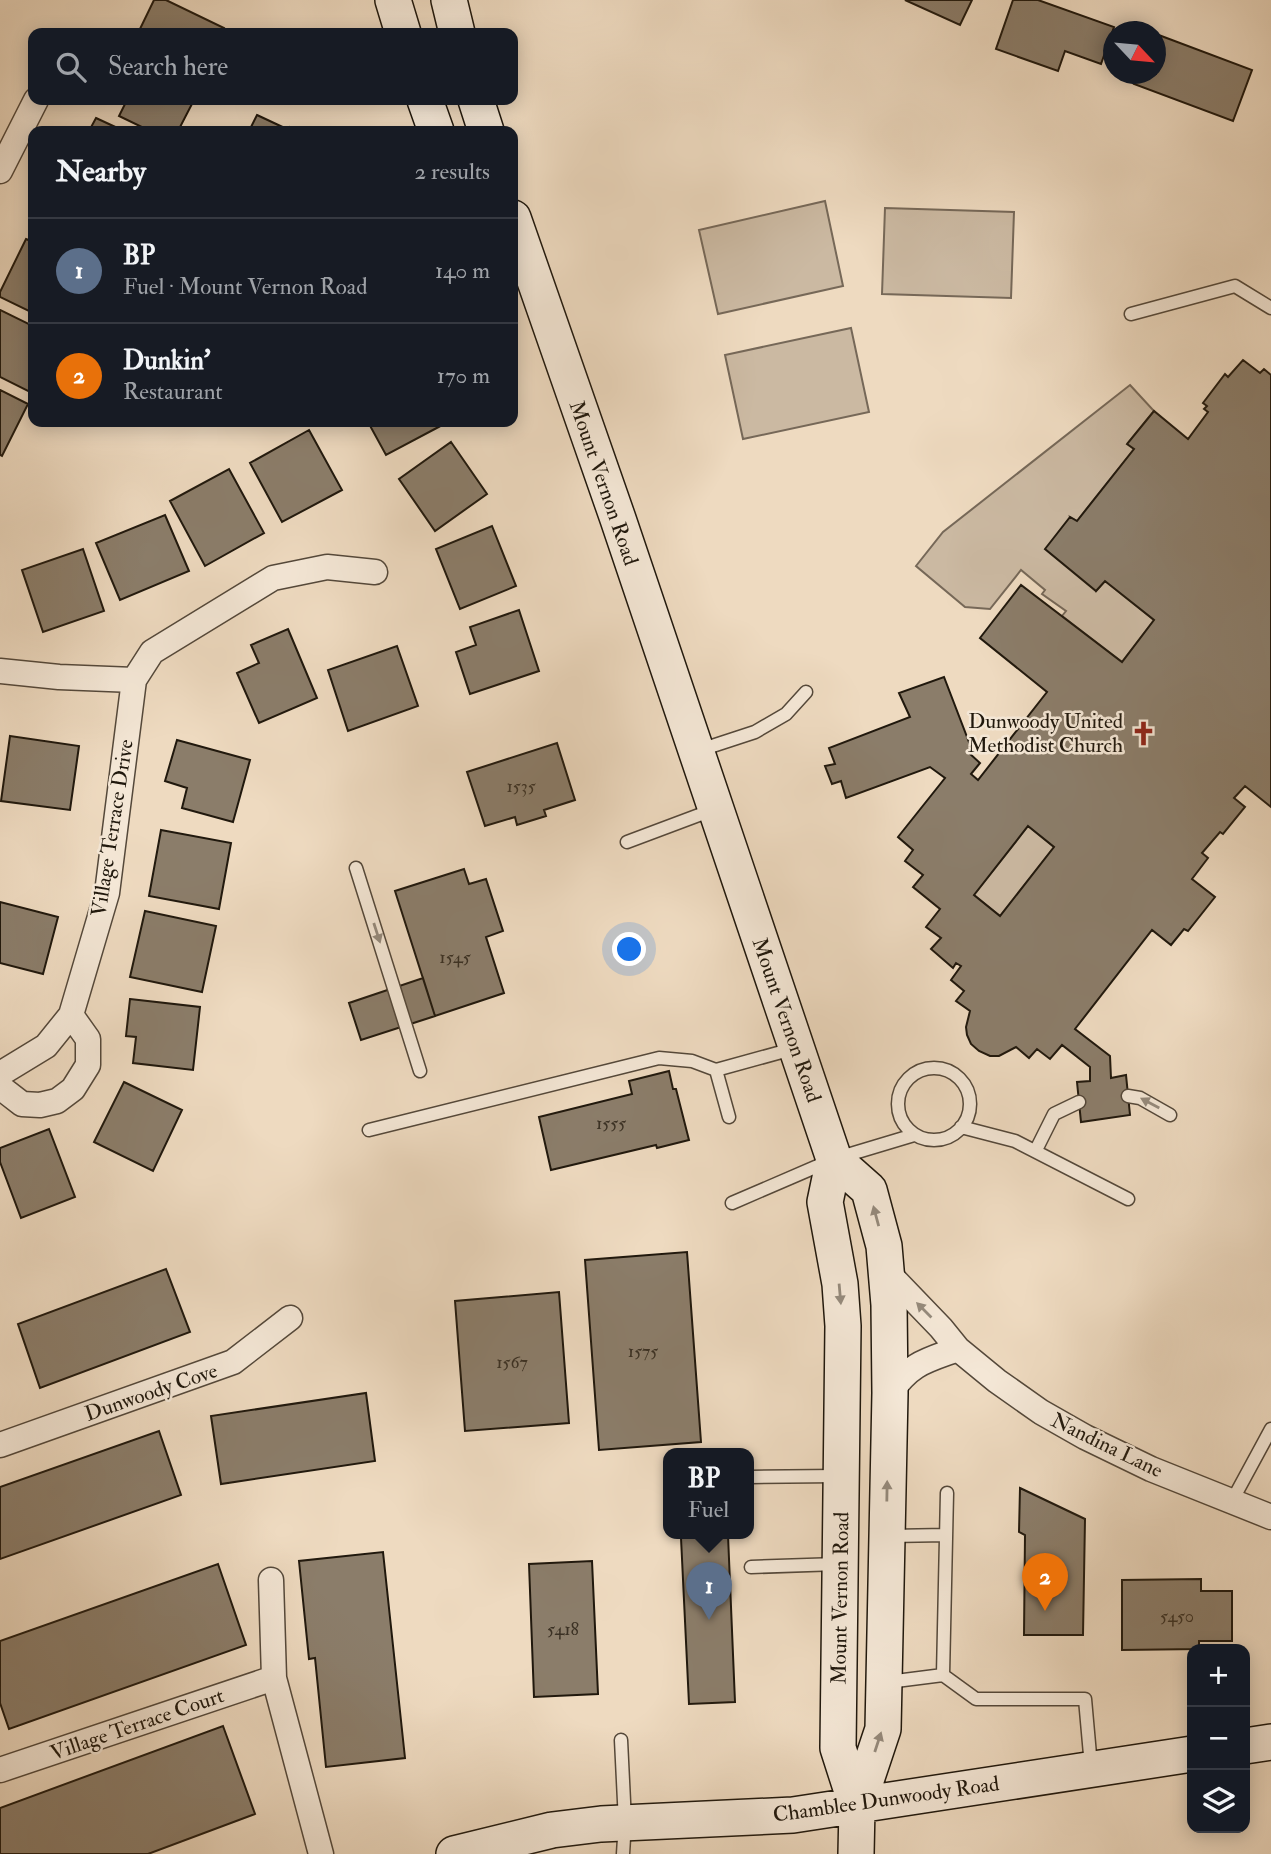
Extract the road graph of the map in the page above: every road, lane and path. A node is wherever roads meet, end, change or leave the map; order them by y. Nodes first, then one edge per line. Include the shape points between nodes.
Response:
1 (393, 0) edge
2 (449, 0) edge
3 (401, 28) edge
4 (456, 28) edge
5 (33, 105) edge
6 (427, 105) edge
7 (478, 105) edge
8 (434, 126) edge
9 (484, 126) edge
10 (0, 170) edge
11 (518, 234) edge
12 (518, 277) edge
13 (542, 308) junction
14 (1271, 308) edge
15 (1130, 314) dead end
16 (375, 572) dead end
17 (0, 671) edge
18 (134, 680) junction
19 (806, 692) dead end
20 (696, 752) junction
21 (715, 809) junction
22 (627, 842) dead end
23 (356, 868) dead end
24 (71, 1015) junction
25 (796, 1048) junction
26 (716, 1070) junction
27 (421, 1071) dead end
28 (0, 1074) edge
29 (0, 1087) edge
30 (1128, 1096) dead end
31 (1079, 1102) dead end
32 (1170, 1115) dead end
33 (729, 1117) dead end
34 (961, 1127) junction
35 (369, 1130) dead end
36 (914, 1135) junction
37 (1036, 1150) junction
38 (834, 1159) junction
39 (1128, 1199) dead end
40 (732, 1203) dead end
41 (888, 1273) junction
42 (290, 1318) dead end
43 (958, 1349) junction
44 (890, 1393) junction
45 (1271, 1429) edge
46 (0, 1445) edge
47 (842, 1476) junction
48 (754, 1477) edge
49 (947, 1493) dead end
50 (1232, 1501) junction
51 (1271, 1517) edge
52 (946, 1535) junction
53 (886, 1536) junction
54 (840, 1564) junction
55 (751, 1567) dead end
56 (271, 1580) dead end
57 (943, 1675) junction
58 (274, 1678) junction
59 (884, 1682) junction
60 (621, 1740) dead end
61 (1271, 1742) edge
62 (1250, 1745) edge
63 (1187, 1755) edge
64 (1091, 1769) junction
65 (0, 1770) edge
66 (857, 1807) junction
67 (624, 1838) edge
68 (321, 1854) edge
69 (455, 1854) edge
70 (856, 1854) edge

1 - 3 main road
2 - 4 main road
5 - 10 street
6 - 8 main road
7 - 9 main road
11 - 13 main road, Mount Vernon Road
12 - 13 main road
13 - 20 main road, Mount Vernon Road
14 - 15 lane via 1235,286
16 - 18 street via 327,567 273,578 152,652
17 - 18 street
18 - 24 street, Village Terrace Drive via 107,893
19 - 20 lane via 786,715 755,732
20 - 21 main road, Mount Vernon Road
21 - 22 lane
21 - 25 main road, Mount Vernon Road
23 -> 27 lane
24 - 28 street, Village Terrace Drive via 46,1046
24 - 29 street via 88,1039 88,1065 73,1089 57,1101 40,1105 22,1104
25 - 26 lane
25 - 38 main road, Mount Vernon Road
26 - 33 lane
26 - 35 lane via 692,1061 659,1058
32 -> 30 lane
31 - 37 lane via 1054,1114
34 - 36 lane via 937,1140
34 - 36 lane via 969,1110 965,1087 948,1072 925,1069 905,1082 897,1104
34 - 37 lane
36 - 38 lane
37 - 39 lane
38 - 40 lane
41 -> 38 main road via 869,1190
38 -> 47 main road, Mount Vernon Road via 825,1202 843,1326
43 -> 41 street, Nandina Lane
41 - 44 main road
42 - 46 street, Dunwoody Cove via 233,1363
43 - 44 street via 918,1363
43 - 50 street, Nandina Lane via 1041,1412 1085,1437
53 -> 44 main road
45 - 50 lane
47 - 48 lane
47 - 54 main road, Mount Vernon Road
49 - 52 lane
50 - 51 street, Nandina Lane
52 - 53 lane
52 - 57 lane
53 - 59 main road
54 - 55 lane
54 - 66 main road, Mount Vernon Road via 838,1748
56 - 58 street
57 - 59 lane
57 - 64 lane via 976,1699 1084,1699
58 - 65 street, Village Terrace Court
58 - 68 street
66 -> 59 main road via 883,1729
60 - 67 lane
61 - 62 main road
63 - 64 main road, Chamblee Dunwoody Road
64 - 66 main road, Chamblee Dunwoody Road
66 - 67 main road, Chamblee Dunwoody Road
66 - 70 main road, Mount Vernon Road
67 - 69 main road, Chamblee Dunwoody Road via 552,1830

